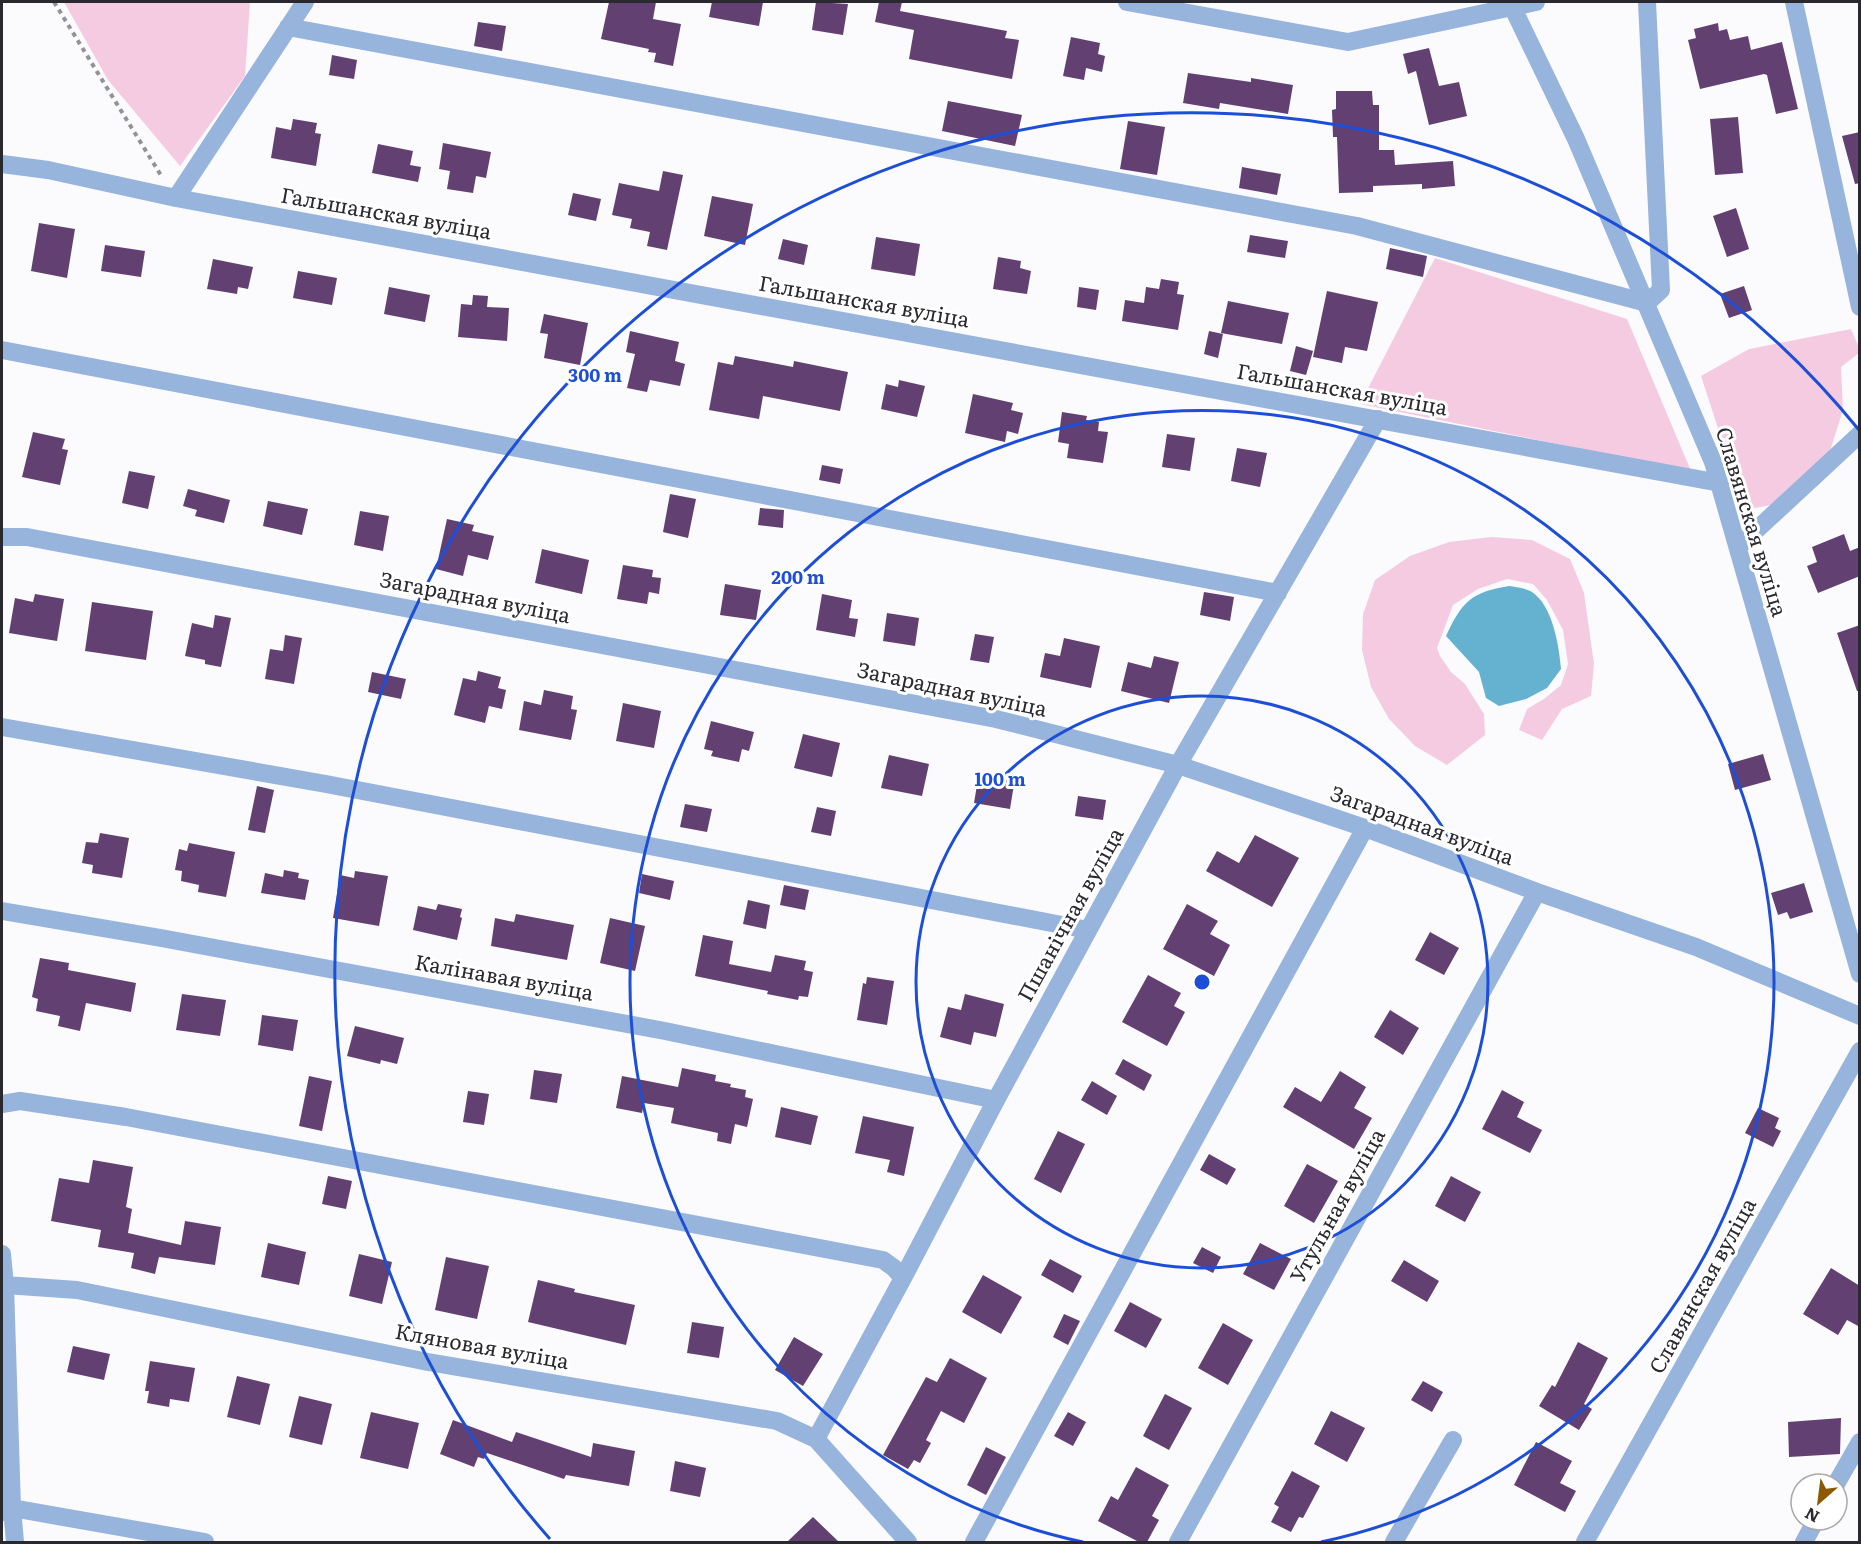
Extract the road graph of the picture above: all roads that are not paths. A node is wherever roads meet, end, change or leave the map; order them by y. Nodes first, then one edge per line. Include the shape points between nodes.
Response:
1 (305, 2) edge
2 (1127, 2) edge
3 (1536, 2) edge
4 (1647, 2) edge
5 (1794, 2) edge
6 (1511, 4) edge
7 (288, 27) junction
8 (2, 164) edge
9 (176, 198) junction
10 (1647, 303) junction
11 (1860, 307) edge
12 (2, 350) edge
13 (1378, 419) junction
14 (1860, 434) edge
15 (1720, 483) junction
16 (2, 537) edge
17 (1738, 547) junction
18 (1278, 593) junction
19 (2, 728) edge
20 (1178, 765) junction
21 (1365, 828) junction
22 (1537, 892) junction
23 (2, 911) edge
24 (1088, 930) junction
25 (1860, 974) edge
26 (1860, 1016) edge
27 (1860, 1051) edge
28 (996, 1100) junction
29 (2, 1104) edge
30 (2, 1254) edge
31 (903, 1278) junction
32 (3, 1285) edge
33 (816, 1439) junction
34 (1453, 1440) dead end
35 (1860, 1442) edge
36 (1843, 1472) edge
37 (7, 1510) edge
38 (15, 1542) edge
39 (205, 1542) edge
40 (908, 1542) edge
41 (974, 1542) edge
42 (1178, 1542) edge
43 (1394, 1542) edge
44 (1585, 1542) edge

1 - 7 street
2 - 6 street via 1348,42
3 - 6 street
4 - 10 street via 1661,290
5 - 11 street
6 - 10 street, Славянская вуліца
7 - 9 street
7 - 10 street via 1357,226
8 - 9 street, Гальшанская вуліца
9 - 13 street, Гальшанская вуліца
10 - 15 street, Славянская вуліца
12 - 18 street
13 - 15 street, Гальшанская вуліца
13 - 18 street, Пшанічная вуліца
14 - 17 street
15 - 17 street, Славянская вуліца
16 - 20 street, Загарадная вуліца via 38,539 996,719
17 - 25 street, Славянская вуліца
18 - 20 street, Пшанічная вуліца
19 - 24 street via 326,784
20 - 21 street, Загарадная вуліца
20 - 24 street, Пшанічная вуліца
21 - 22 street, Загарадная вуліца
21 - 41 street
22 - 26 street, Загарадная вуліца via 1696,947
22 - 42 street, Утульная вуліца
23 - 28 street, Калінавая вуліца via 665,1031
24 - 28 street, Пшанічная вуліца
27 - 44 street, Славянская вуліца
28 - 31 street, Пшанічная вуліца
29 - 31 street via 20,1101 126,1117 883,1260
30 - 32 street
31 - 33 street, Пшанічная вуліца
32 - 33 street, Кляновая вуліца via 77,1290 428,1362 777,1421
32 - 37 street
33 - 40 street, Кляновая вуліца
34 - 43 street
35 - 36 street
37 - 38 street
37 - 39 street

